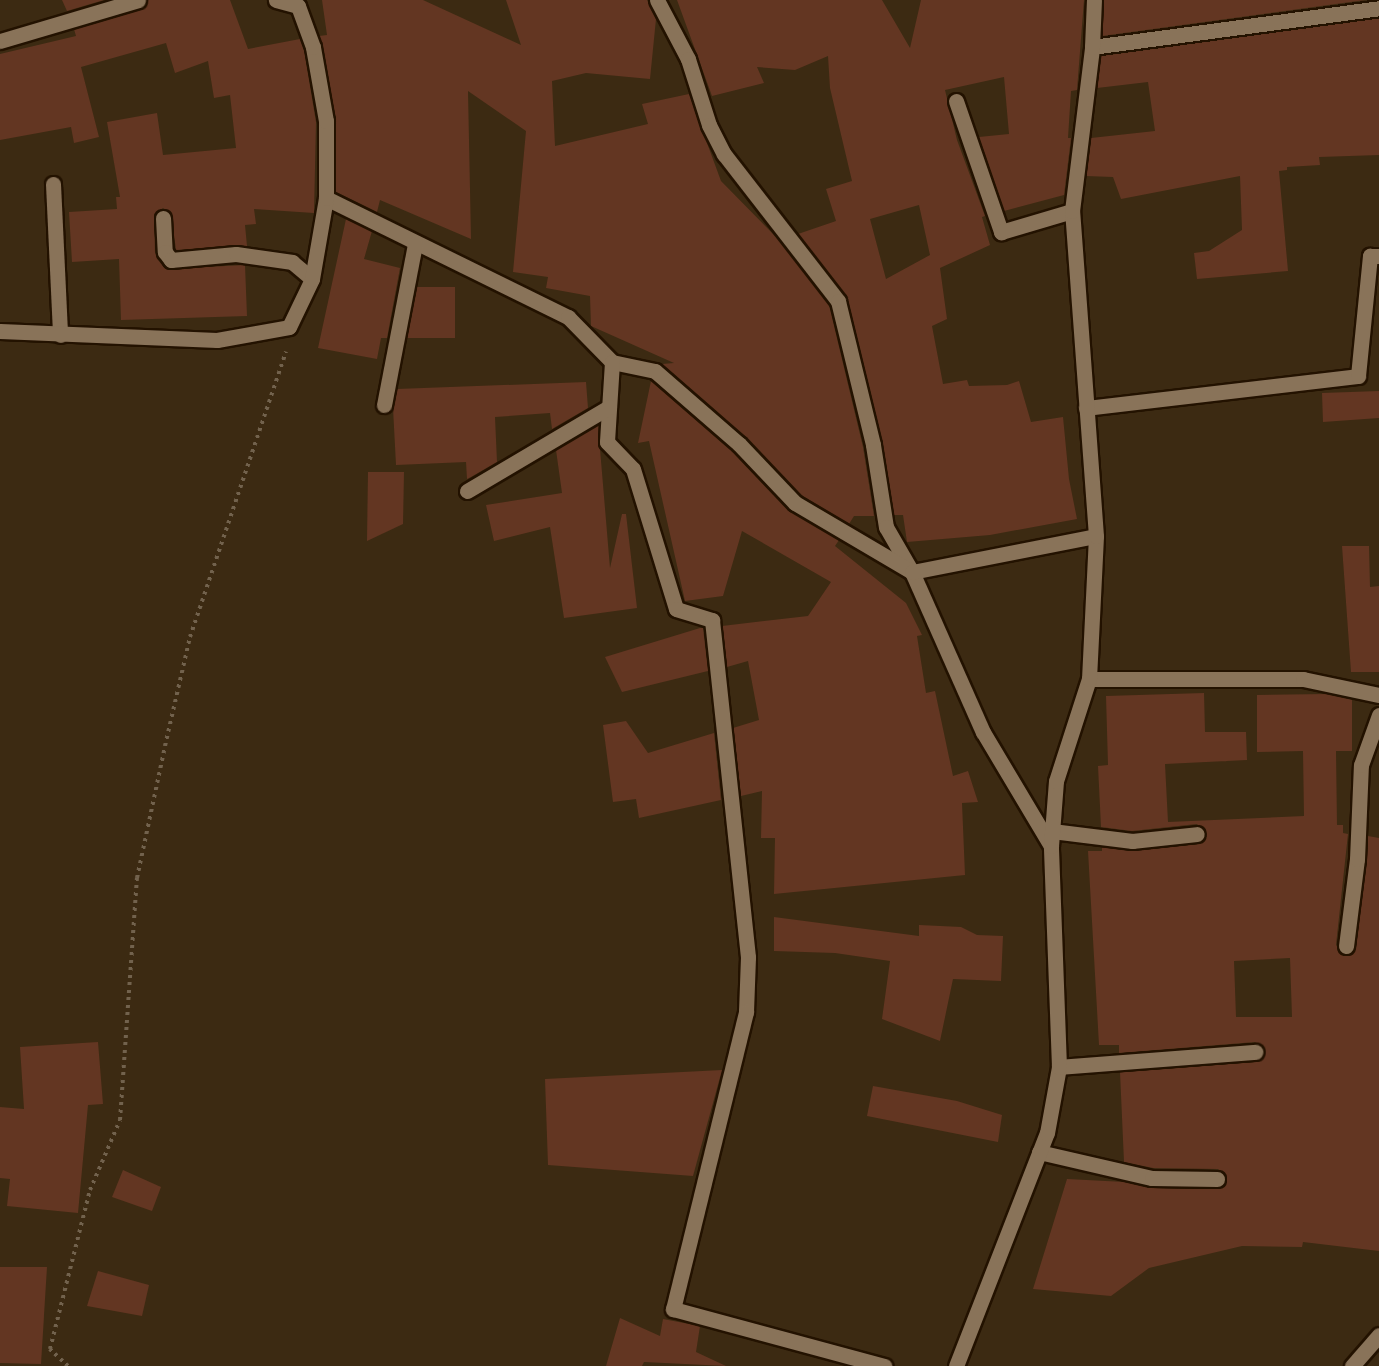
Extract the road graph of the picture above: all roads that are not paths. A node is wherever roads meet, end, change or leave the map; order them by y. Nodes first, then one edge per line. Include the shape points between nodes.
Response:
1 (138, 0) edge
2 (276, 0) edge
3 (657, 0) edge
4 (1094, 0) edge
5 (302, 3) edge
6 (1379, 8) edge
7 (0, 41) edge
8 (1092, 47) junction
9 (956, 101) dead end
10 (53, 184) dead end
11 (326, 198) junction
12 (1072, 211) junction
13 (164, 218) dead end
14 (415, 244) junction
15 (1379, 256) edge
16 (312, 279) junction
17 (0, 331) edge
18 (60, 335) junction
19 (612, 362) junction
20 (384, 405) dead end
21 (609, 407) junction
22 (1086, 408) junction
23 (467, 491) dead end
24 (1096, 536) junction
25 (912, 572) junction
26 (1089, 679) junction
27 (1379, 695) edge
28 (1379, 715) edge
29 (1197, 834) dead end
30 (1052, 838) junction
31 (1346, 946) dead end
32 (1255, 1052) dead end
33 (1059, 1067) junction
34 (1039, 1152) junction
35 (1217, 1179) dead end
36 (1379, 1335) edge
37 (884, 1366) edge
38 (956, 1366) edge
39 (1353, 1366) edge

1 - 7 street
2 - 5 street
3 - 25 street via 688,58 709,125 724,154 838,301 873,445 886,527
4 - 8 street
5 - 11 street via 326,121
6 - 8 street
8 - 12 street
9 - 12 street via 1001,231
10 - 18 street
11 - 14 street
11 - 16 street
12 - 22 street
13 - 16 street via 165,252 171,260 236,254 292,262
14 - 19 street via 459,260 568,317
14 - 20 street
15 - 22 street via 1370,256 1358,376
16 - 18 street via 289,327 217,340
17 - 18 street
19 - 21 street
19 - 25 street via 656,371 739,444 795,503
21 - 23 street
21 - 37 street via 607,442 633,469 676,609 712,620 748,957 746,1012 673,1309
22 - 24 street
24 - 25 street
24 - 26 street
25 - 30 street via 983,732
26 - 27 street via 1303,679
26 - 30 street via 1056,781
28 - 31 street via 1361,765 1358,859
29 - 30 street via 1132,841
30 - 33 street
32 - 33 street
33 - 34 street via 1047,1133
34 - 35 street via 1152,1178
34 - 38 street
36 - 39 street

